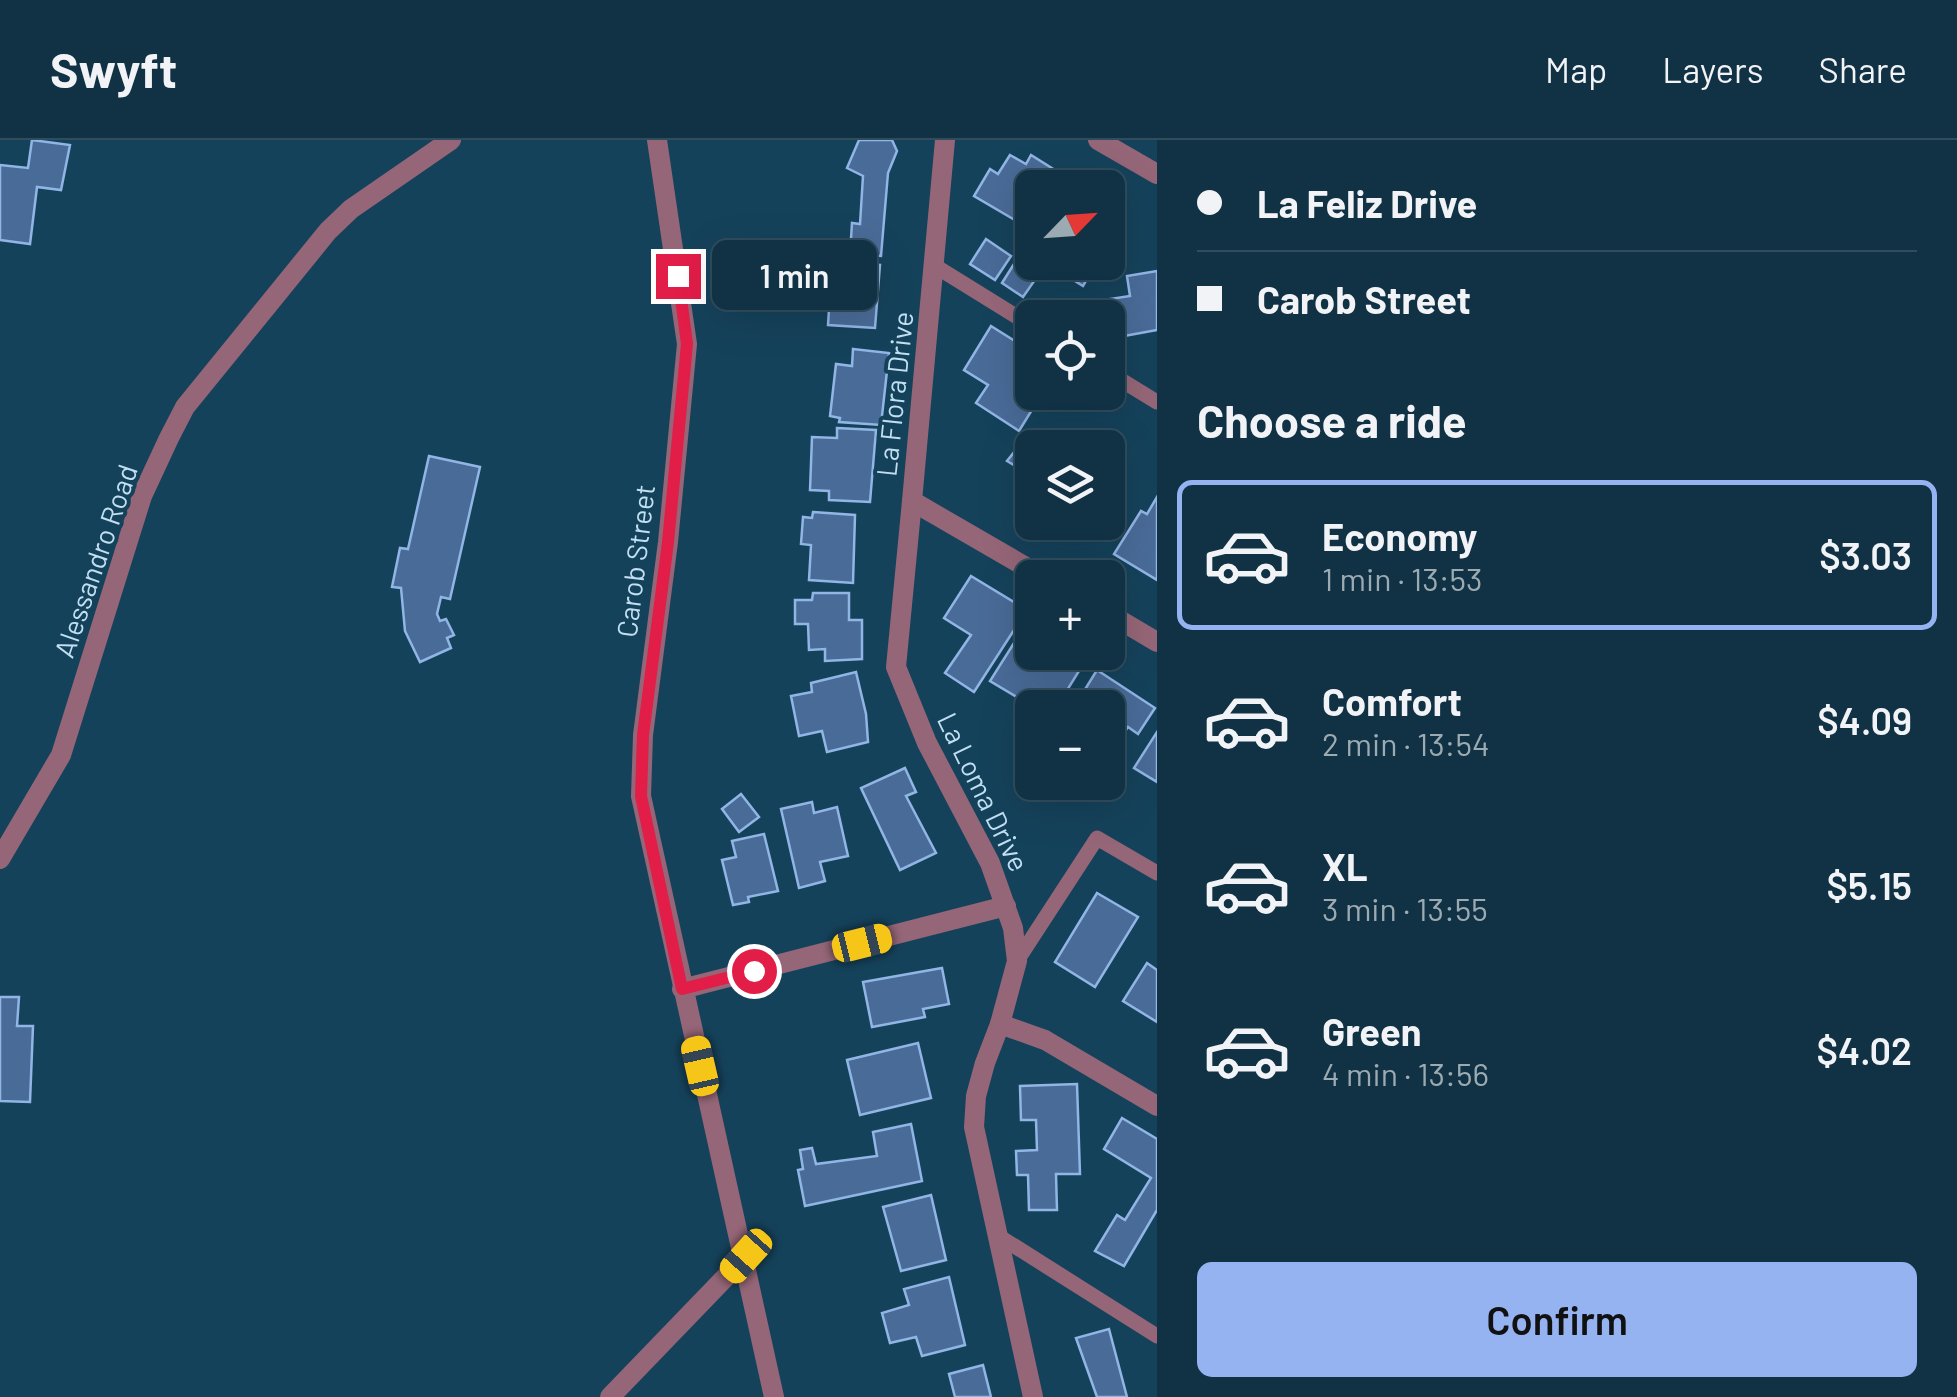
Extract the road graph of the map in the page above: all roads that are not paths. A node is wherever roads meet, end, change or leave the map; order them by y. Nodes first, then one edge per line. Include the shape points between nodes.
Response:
1 (451, 140) edge
2 (657, 140) edge
3 (945, 140) edge
4 (1098, 140) edge
5 (1157, 174) edge
6 (934, 266) junction
7 (1015, 316) edge
8 (1125, 382) edge
9 (1157, 402) edge
10 (912, 501) junction
11 (1015, 561) edge
12 (1125, 623) edge
13 (1157, 642) edge
14 (0, 859) edge
15 (1157, 873) edge
16 (1006, 906) junction
17 (1017, 961) junction
18 (682, 989) junction
19 (1000, 1024) junction
20 (1157, 1106) edge
21 (997, 1234) junction
22 (746, 1256) junction
23 (1157, 1336) edge
24 (610, 1397) edge
25 (774, 1397) edge
26 (1033, 1397) edge

1 - 14 street, Alessandro Road via 350,209 185,407 142,496 61,755
2 - 18 street, Carob Street via 687,344 641,796
3 - 6 street, La Flora Drive
4 - 5 street
6 - 7 lane
6 - 10 street, La Flora Drive
8 - 9 lane
10 - 11 street, La Flora Drive
10 - 16 street, La Loma Drive via 896,667
12 - 13 street
15 - 17 lane via 1098,838
16 - 17 street, La Loma Drive
16 - 18 street
17 - 19 street, La Loma Drive
18 - 22 street, Carob Street
19 - 20 street via 1045,1040
19 - 21 street, La Loma Drive via 984,1063 974,1127
21 - 23 lane
21 - 26 street, La Loma Drive
22 - 24 street
22 - 25 street, Carob Street

